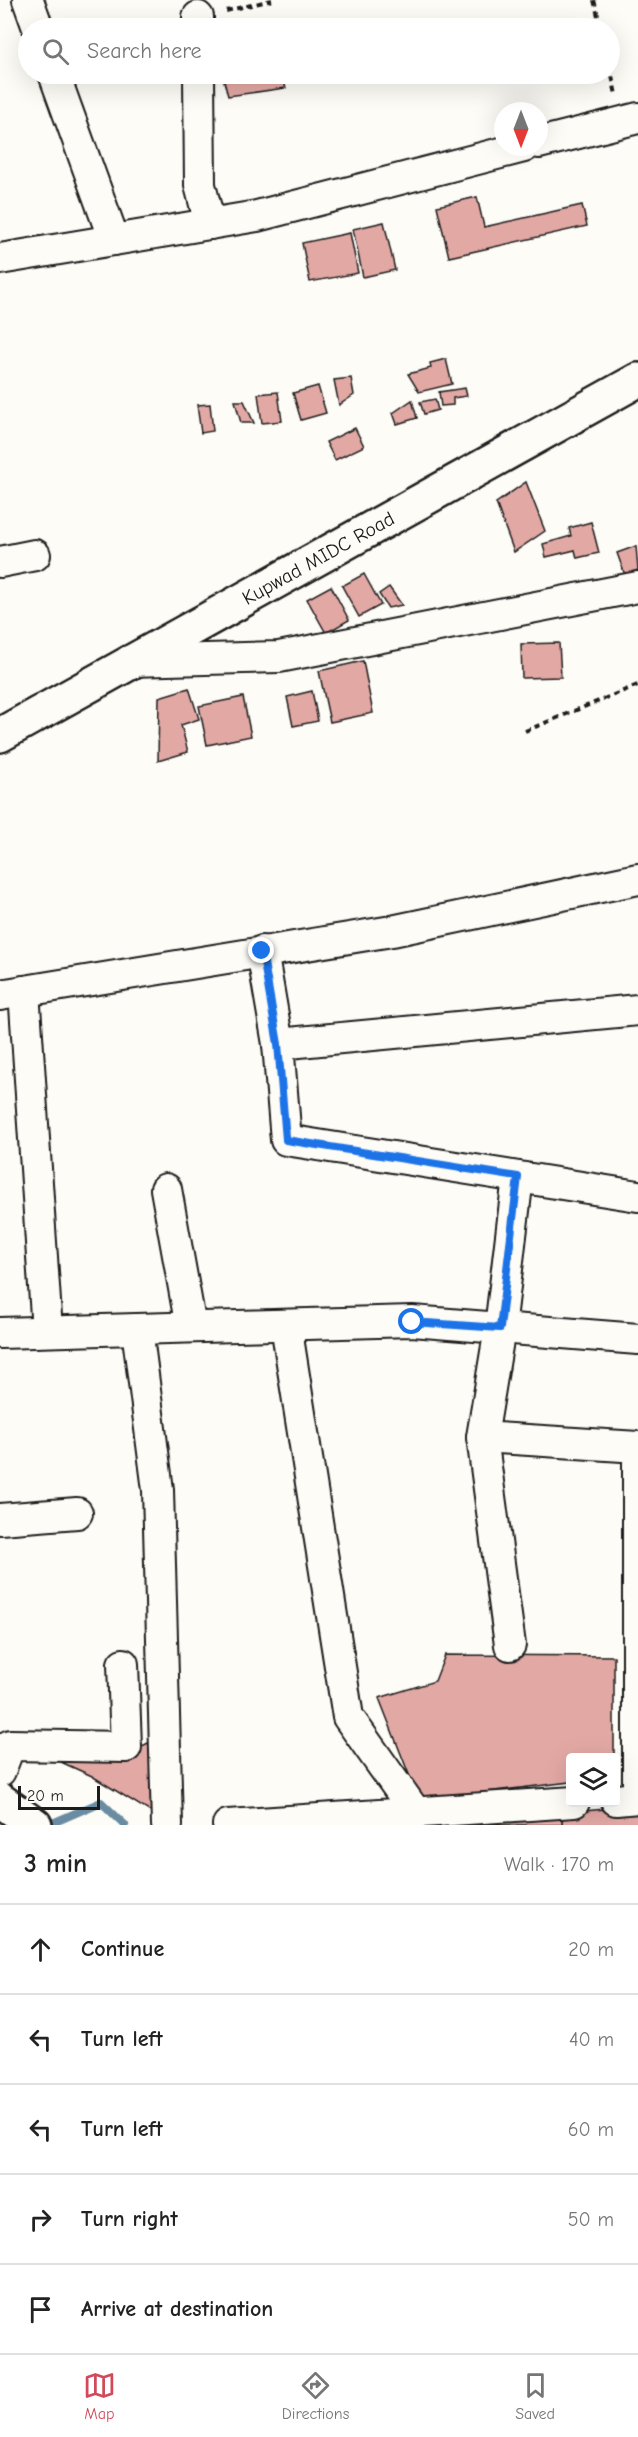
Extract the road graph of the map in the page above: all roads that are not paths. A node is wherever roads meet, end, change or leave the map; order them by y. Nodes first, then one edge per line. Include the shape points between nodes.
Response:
1 (28, 0) edge
2 (34, 18) edge
3 (58, 84) edge
4 (199, 84) edge
5 (638, 117) edge
6 (548, 141) edge
7 (494, 155) edge
8 (210, 224) junction
9 (114, 240) junction
10 (0, 259) edge
11 (638, 380) edge
12 (36, 555) dead end
13 (0, 562) edge
14 (638, 587) edge
15 (129, 662) junction
16 (0, 735) edge
17 (638, 879) edge
18 (262, 951) junction
19 (12, 993) edge
20 (638, 1010) edge
21 (278, 1044) junction
22 (518, 1177) junction
23 (166, 1189) dead end
24 (638, 1196) edge
25 (286, 1325) junction
26 (191, 1327) junction
27 (500, 1328) junction
28 (136, 1329) junction
29 (47, 1331) junction
30 (0, 1333) edge
31 (638, 1339) edge
32 (482, 1437) junction
33 (77, 1513) dead end
34 (0, 1519) edge
35 (510, 1646) dead end
36 (123, 1664) dead end
37 (0, 1771) edge
38 (638, 1798) edge
39 (0, 1800) edge
40 (620, 1800) edge
41 (566, 1804) edge
42 (416, 1813) junction
43 (35, 1825) edge
44 (167, 1825) edge
45 (228, 1825) edge

1 - 2 street
3 - 9 street
4 - 8 street via 200,186
5 - 6 street
7 - 8 street via 257,216
8 - 9 street
9 - 10 street
11 - 15 main road, Kupwad MIDC Road
12 - 13 street
14 - 15 street via 279,657
15 - 16 main road, Kupwad MIDC Road
17 - 18 street via 392,931
18 - 19 street
18 - 21 street
19 - 29 street
20 - 21 street
21 - 22 street via 286,1140
22 - 24 street
22 - 27 street
23 - 26 street
25 - 26 street
25 - 27 street via 412,1322
25 - 42 street via 348,1717
26 - 28 street
27 - 31 street
27 - 32 street
28 - 29 street
28 - 44 street via 158,1490
29 - 30 street
32 - 35 street
32 - 38 street via 638,1447
33 - 34 street
36 - 37 street via 126,1747 10,1745
38 - 40 street
39 - 43 main road
41 - 42 street
42 - 45 street

